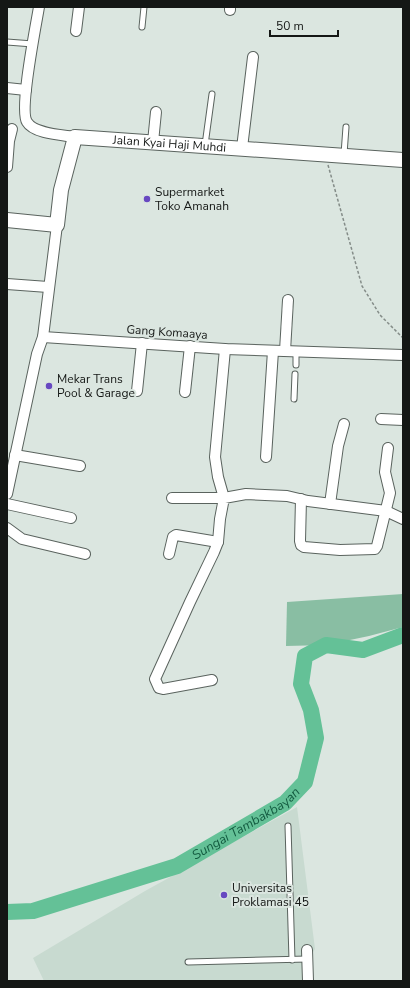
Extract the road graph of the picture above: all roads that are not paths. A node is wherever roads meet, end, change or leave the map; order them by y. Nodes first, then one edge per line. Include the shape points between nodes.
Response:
1 (39, 7) edge
2 (79, 7) edge
3 (144, 7) edge
4 (142, 27) dead end
5 (76, 31) dead end
6 (7, 42) edge
7 (33, 44) junction
8 (253, 57) dead end
9 (7, 88) edge
10 (26, 90) junction
11 (212, 94) dead end
12 (156, 112) dead end
13 (27, 123) junction
14 (346, 127) dead end
15 (10, 129) edge
16 (75, 137) junction
17 (153, 142) junction
18 (205, 146) junction
19 (242, 148) junction
20 (344, 156) junction
21 (403, 160) edge
22 (7, 166) edge
23 (7, 220) edge
24 (57, 225) junction
25 (7, 284) edge
26 (48, 287) junction
27 (288, 300) dead end
28 (43, 337) junction
29 (142, 343) junction
30 (190, 346) junction
31 (225, 349) junction
32 (273, 351) junction
33 (284, 351) junction
34 (296, 352) junction
35 (403, 355) edge
36 (296, 364) dead end
37 (295, 374) dead end
38 (137, 391) dead end
39 (185, 392) dead end
40 (294, 400) dead end
41 (381, 419) dead end
42 (403, 420) edge
43 (344, 424) dead end
44 (388, 448) dead end
45 (15, 455) junction
46 (266, 457) dead end
47 (80, 466) dead end
48 (7, 494) edge
49 (172, 498) dead end
50 (224, 498) junction
51 (301, 499) junction
52 (7, 504) edge
53 (330, 504) junction
54 (386, 511) junction
55 (71, 518) dead end
56 (403, 519) edge
57 (7, 528) edge
58 (218, 542) junction
59 (85, 554) dead end
60 (170, 554) dead end
61 (212, 680) dead end
62 (288, 826) dead end
63 (308, 954) joint
64 (292, 960) junction
65 (188, 962) dead end
66 (308, 981) edge

1 - 7 street
2 - 5 street
3 - 4 lane
6 - 7 lane
7 - 10 street
8 - 19 street
9 - 10 street
10 - 13 street via 24,108
11 - 18 lane
12 - 17 street
13 - 15 street
13 - 16 street via 43,132
14 - 20 lane
15 - 22 street
16 - 17 street, Jalan Kyai Haji Muhdi
16 - 24 street via 61,190
17 - 18 street, Jalan Kyai Haji Muhdi
18 - 19 street, Jalan Kyai Haji Muhdi
19 - 20 street, Jalan Kyai Haji Muhdi
20 - 21 street, Jalan Kyai Haji Muhdi
23 - 24 street
24 - 26 street
25 - 26 street
26 - 28 street
27 - 33 street
28 - 29 street, Gang Komaaya
28 - 45 street
29 - 30 street, Gang Komaaya
29 - 38 street
30 - 31 street, Gang Komaaya
30 - 39 street
31 - 32 street, Gang Komaaya
31 - 50 street via 215,457
32 - 33 street, Gang Komaaya
32 - 46 street
33 - 34 street, Gang Komaaya
34 - 35 street, Gang Komaaya
34 - 36 lane
37 - 40 lane
41 - 42 street
43 - 53 street via 338,446
44 - 54 street via 385,472 390,493
45 - 47 street
45 - 48 street
49 - 50 street
50 - 51 street via 246,494
50 - 58 street
51 - 53 street
51 - 54 street via 300,541 304,547 375,549
52 - 55 street
53 - 54 street
54 - 56 street
57 - 59 street via 22,539
58 - 60 street via 176,535 173,537
58 - 61 street via 155,679 159,688 163,689
62 - 64 lane
63 - 64 lane
63 - 66 street
64 - 65 lane

